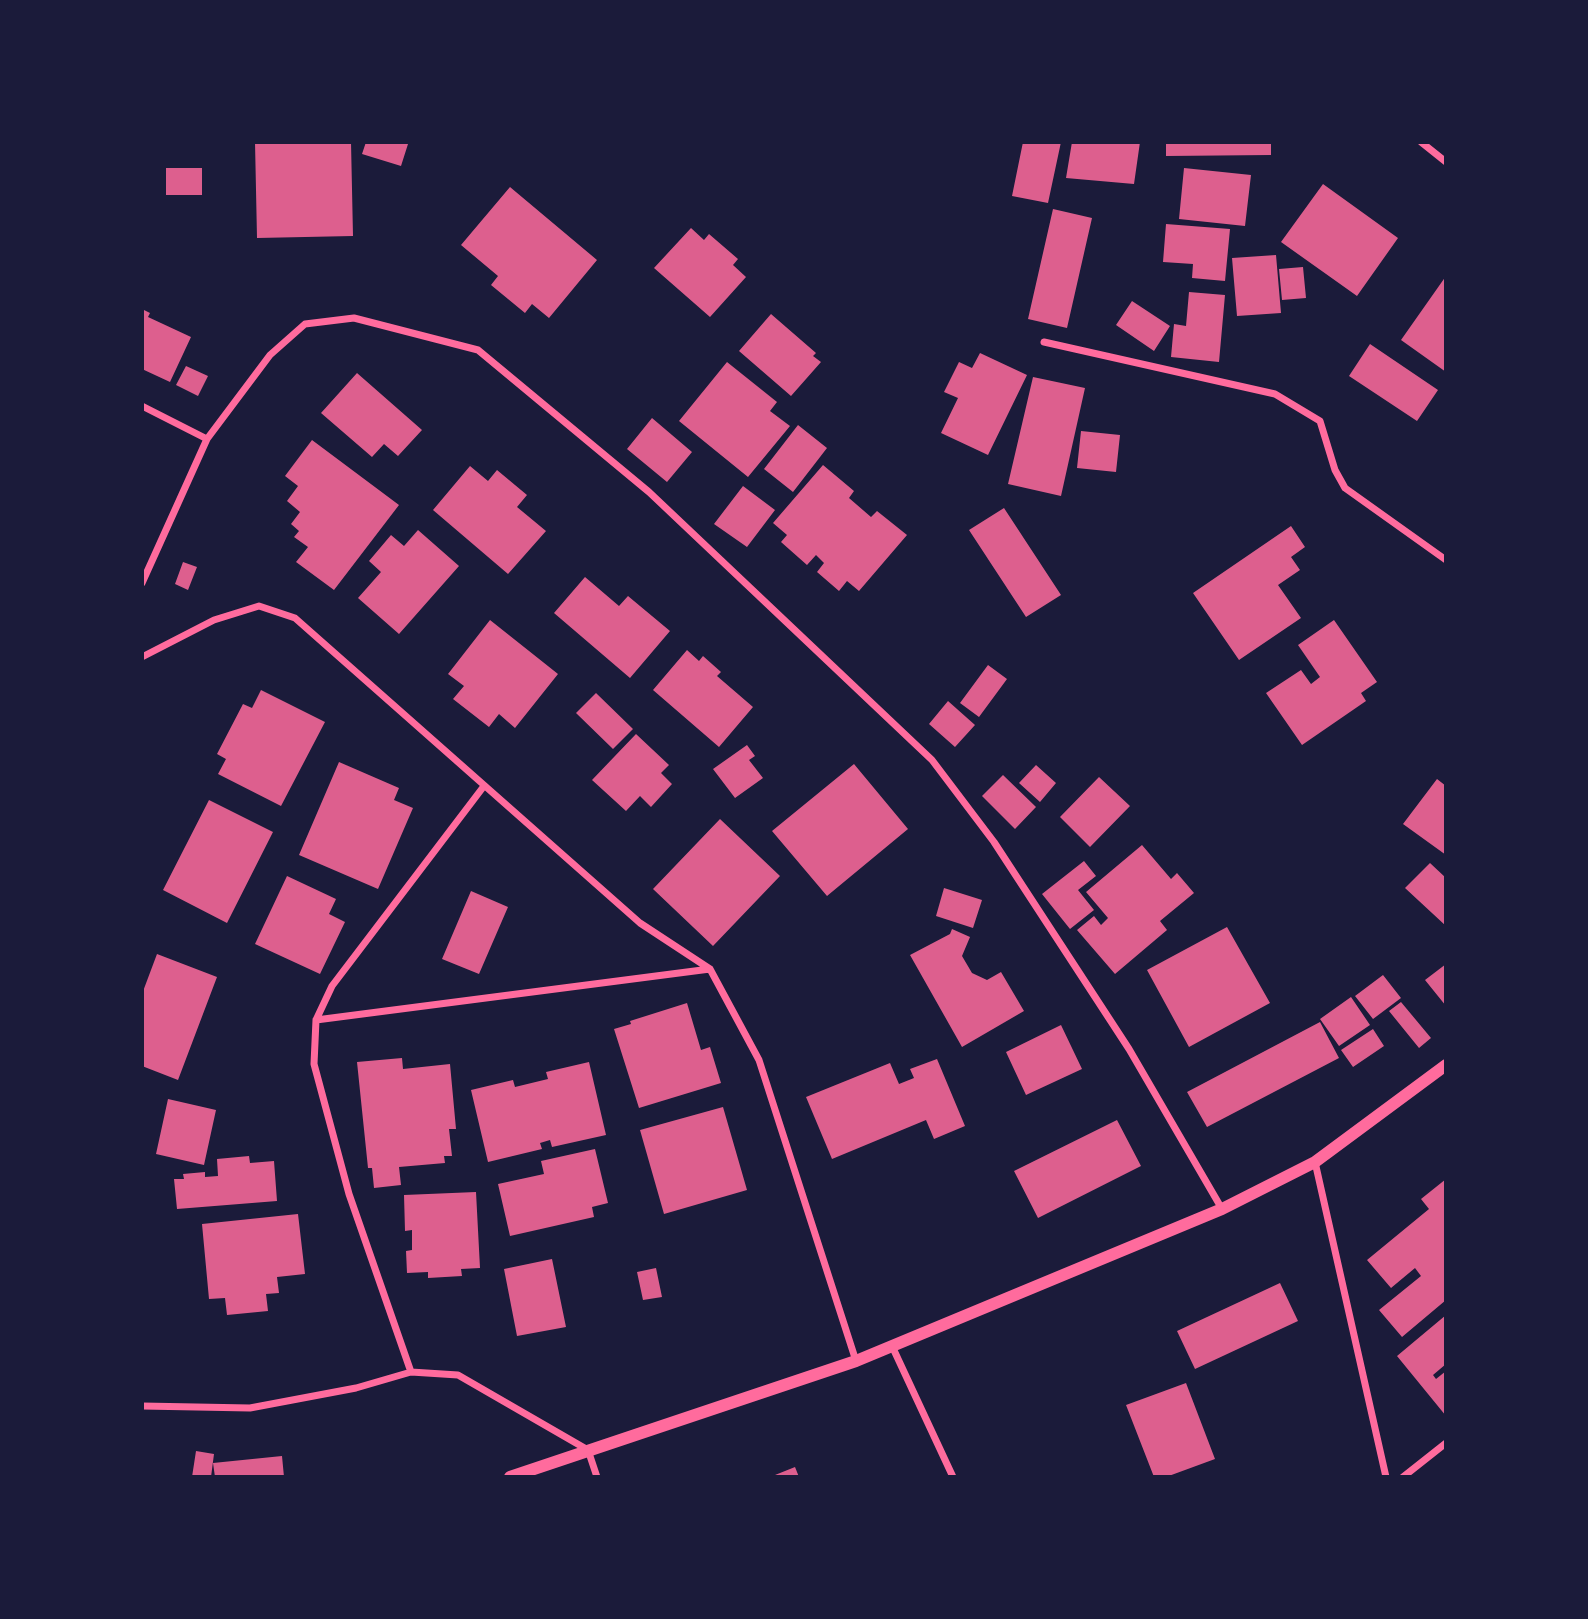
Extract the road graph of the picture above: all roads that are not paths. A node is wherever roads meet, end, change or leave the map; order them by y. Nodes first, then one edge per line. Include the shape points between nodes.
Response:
1 (1421, 142) edge
2 (1446, 162) edge
3 (1044, 342) dead end
4 (142, 406) edge
5 (207, 439) junction
6 (1446, 560) edge
7 (142, 583) edge
8 (142, 657) edge
9 (484, 786) junction
10 (710, 969) junction
11 (316, 1020) junction
12 (1446, 1065) edge
13 (1315, 1162) junction
14 (1222, 1209) junction
15 (892, 1346) junction
16 (856, 1361) junction
17 (411, 1371) junction
18 (142, 1406) edge
19 (1446, 1443) edge
20 (588, 1450) junction
21 (510, 1477) edge
22 (597, 1477) edge
23 (953, 1477) edge
24 (1386, 1477) edge
25 (1403, 1477) edge

1 - 2 street
3 - 6 street via 1275,394 1320,421 1345,488
4 - 5 street
5 - 7 street
5 - 14 street via 270,355 304,324 354,318 478,350 649,492 932,761 994,842 1129,1049
8 - 9 street via 214,620 259,606 295,618
9 - 10 street via 640,923
9 - 11 street via 332,986
10 - 11 street
10 - 16 street via 759,1060
11 - 17 street via 314,1064 349,1194
12 - 13 street
13 - 14 street
13 - 24 street
14 - 15 street
15 - 16 street
15 - 23 street
16 - 20 street
17 - 18 street via 356,1388 250,1408
17 - 20 street via 458,1375
19 - 25 street
20 - 21 street
20 - 22 street

